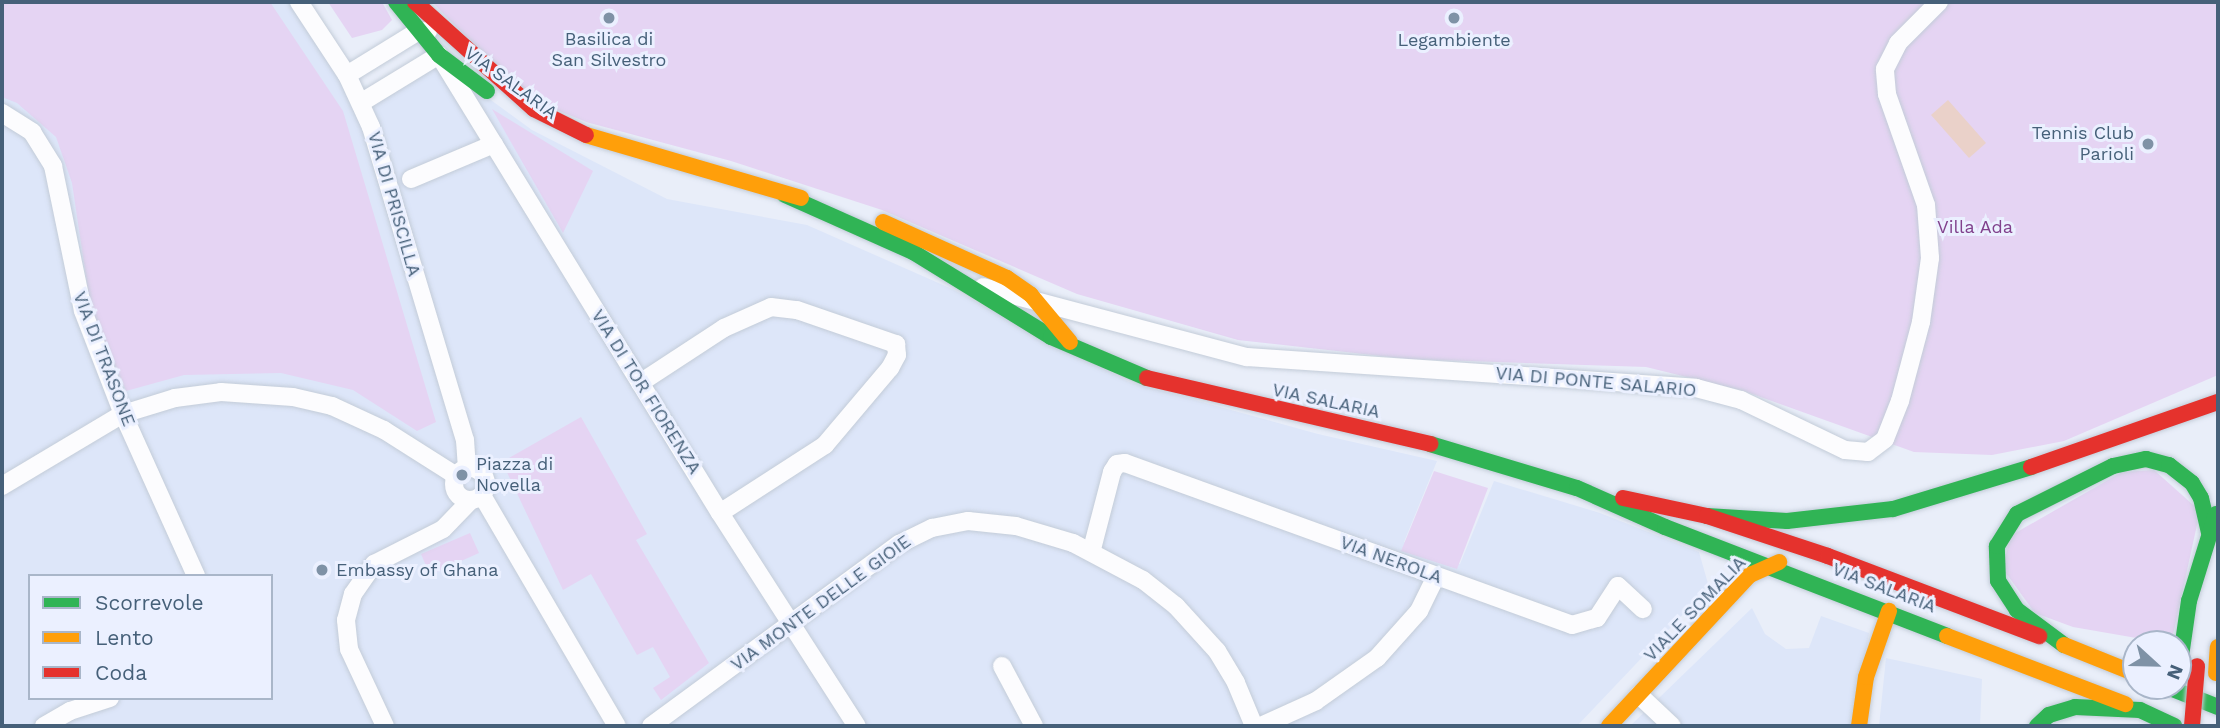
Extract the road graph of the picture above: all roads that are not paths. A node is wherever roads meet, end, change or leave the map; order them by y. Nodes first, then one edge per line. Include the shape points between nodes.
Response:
1 (299, 2) edge
2 (396, 2) edge
3 (415, 2) edge
4 (1939, 2) edge
5 (417, 32) junction
6 (448, 36) junction
7 (439, 55) junction
8 (347, 75) junction
9 (362, 103) junction
10 (2, 113) edge
11 (494, 144) junction
12 (630, 150) junction
13 (411, 179) dead end
14 (785, 195) junction
15 (933, 263) junction
16 (1036, 301) junction
17 (1070, 342) junction
18 (640, 383) junction
19 (2218, 402) edge
20 (123, 414) junction
21 (461, 471) junction
22 (2, 486) edge
23 (1577, 488) junction
24 (477, 498) junction
25 (2218, 509) edge
26 (720, 513) junction
27 (1707, 516) junction
28 (2209, 532) junction
29 (1092, 550) junction
30 (1828, 556) junction
31 (2218, 561) edge
32 (1767, 564) junction
33 (195, 574) edge
34 (1436, 576) junction
35 (1643, 609) dead end
36 (1889, 611) junction
37 (790, 624) junction
38 (2185, 630) edge
39 (2064, 645) junction
40 (2218, 647) edge
41 (1002, 666) dead end
42 (2122, 668) edge
43 (1639, 695) junction
44 (2192, 697) edge
45 (104, 700) edge
46 (2176, 700) edge
47 (2218, 707) edge
48 (2140, 710) junction
49 (44, 726) edge
50 (385, 726) edge
51 (617, 726) edge
52 (651, 726) edge
53 (857, 726) edge
54 (1034, 726) edge
55 (1254, 726) edge
56 (1261, 726) edge
57 (1609, 726) edge
58 (1672, 726) edge
59 (1859, 726) edge
60 (2037, 726) edge
61 (2174, 726) edge
62 (2192, 726) edge
63 (2211, 726) edge

1 - 8 street, VIA DI PRISCILLA
2 - 5 main road, VIA SALARIA
3 - 6 main road, VIA SALARIA
4 - 16 street, VIA DI PONTE SALARIO via 1898,43 1885,69 1887,94 1926,205 1930,239 1923,311 1900,401 1883,442 1874,450 1858,453 1741,400 1709,391 1623,380 1247,358
5 - 6 street
5 - 7 main road, VIA SALARIA
5 - 8 street
6 - 12 main road, VIA SALARIA via 549,120
7 - 9 street
7 - 11 street, VIA DI TOR FIORENZA
7 - 12 main road, VIA SALARIA via 554,137 578,146
8 - 9 street, VIA DI PRISCILLA
9 - 21 street, VIA DI PRISCILLA via 458,420
10 - 20 street, VIA DI TRASONE via 32,132 53,166 80,303
11 - 13 street
11 - 18 street, VIA DI TOR FIORENZA
12 - 14 main road, VIA SALARIA
14 - 15 main road, VIA SALARIA
14 - 16 main road, VIA SALARIA via 904,229 1007,278
15 - 16 street, VIA DI PONTE SALARIO via 984,287
15 - 17 main road, VIA SALARIA via 1051,337
16 - 17 main road, VIA SALARIA
17 - 23 main road, VIA SALARIA via 1151,380 1436,444
18 - 26 street, VIA DI TOR FIORENZA
18 - 26 street via 724,328 771,307 797,310 895,344 897,355 890,368 825,445
19 - 27 main road via 2039,465 1893,509 1808,520
20 - 21 street via 195,394 273,394 341,410
20 - 22 street
20 - 33 street, VIA DI TRASONE
21 - 24 street via 456,488
21 - 24 street via 485,481
23 - 27 main road, VIA SALARIA
23 - 32 main road, VIA SALARIA via 1665,527
24 - 50 street via 443,529 374,565 356,587 345,629 352,660
24 - 51 street via 498,517 547,613
25 - 28 main road
26 - 37 street, VIA DI TOR FIORENZA
27 - 30 main road, VIA SALARIA
28 - 38 main road
28 - 39 main road via 2201,498 2192,483 2169,466 2147,459 2113,466 2017,514 1997,546 1998,581 2017,610
29 - 34 street, VIA NEROLA via 1117,464 1133,465
29 - 37 street, VIA MONTE DELLE GIOIE via 1016,526 944,524 899,544
29 - 55 street, VIA MONTE DELLE GIOIE via 1154,587 1198,628 1233,676
30 - 32 main road, VIALE SOMALIA
30 - 39 main road, VIA SALARIA
31 - 62 main road, bridge via 2197,666
32 - 36 main road, VIA SALARIA
32 - 43 main road, VIALE SOMALIA via 1744,582
34 - 35 street, VIA NEROLA via 1572,625 1597,618 1618,586
34 - 56 street via 1419,611 1377,658 1345,684
36 - 48 main road, VIA SALARIA
36 - 59 main road via 1866,677
37 - 52 street, VIA MONTE DELLE GIOIE
37 - 53 street, VIA DI TOR FIORENZA
39 - 42 main road, VIA SALARIA
40 - 63 main road
41 - 54 street
43 - 57 main road, VIALE SOMALIA
43 - 58 street
44 - 47 main road
45 - 49 street
46 - 61 main road
48 - 60 main road via 2075,706 2049,715
48 - 61 main road, VIA SALARIA

